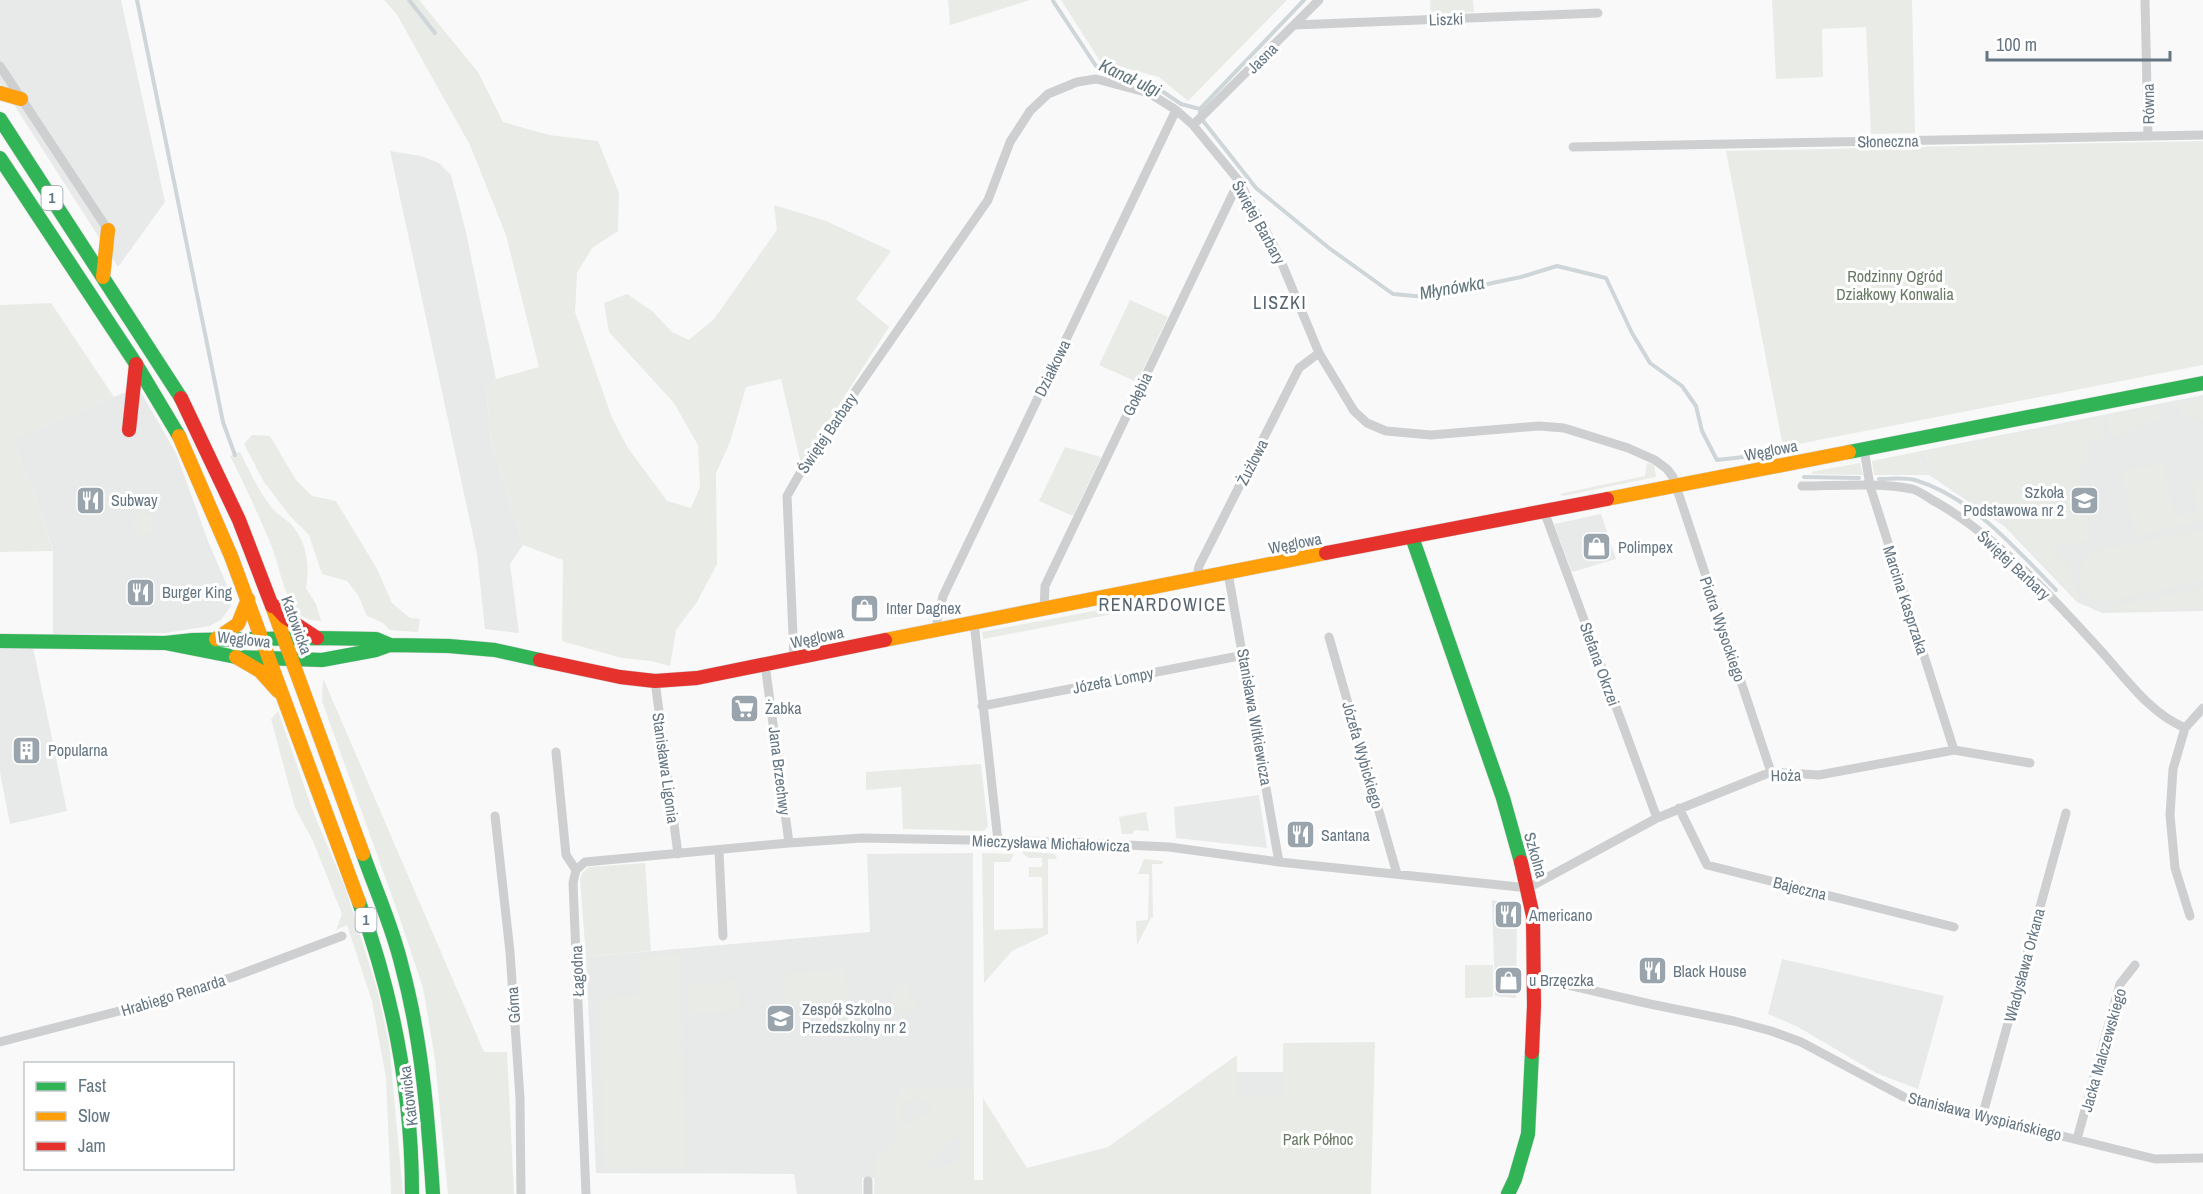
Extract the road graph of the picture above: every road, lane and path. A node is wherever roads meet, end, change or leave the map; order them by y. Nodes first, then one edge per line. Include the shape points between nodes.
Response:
1 (1319, 0) edge
2 (2145, 0) edge
3 (1598, 13) dead end
4 (1294, 25) junction
5 (0, 66) edge
6 (0, 93) edge
7 (21, 99) junction
8 (1176, 110) junction
9 (0, 119) edge
10 (1199, 121) junction
11 (2148, 135) junction
12 (2203, 135) edge
13 (1573, 147) dead end
14 (0, 158) edge
15 (1239, 181) junction
16 (108, 230) joint
17 (103, 277) junction
18 (1319, 352) junction
19 (136, 364) junction
20 (2203, 383) edge
21 (129, 430) dead end
22 (1864, 449) junction
23 (1676, 486) junction
24 (1802, 486) dead end
25 (1870, 486) junction
26 (1544, 511) junction
27 (1412, 537) junction
28 (1228, 573) junction
29 (1197, 579) junction
30 (248, 599) junction
31 (271, 601) junction
32 (1044, 609) junction
33 (974, 622) junction
34 (938, 629) junction
35 (1329, 637) dead end
36 (317, 638) junction
37 (216, 639) junction
38 (0, 640) edge
39 (263, 640) junction
40 (285, 640) junction
41 (165, 643) junction
42 (390, 645) junction
43 (1244, 655) junction
44 (236, 657) junction
45 (794, 658) junction
46 (269, 659) junction
47 (292, 660) junction
48 (765, 664) junction
49 (655, 681) junction
50 (285, 700) junction
51 (982, 706) junction
52 (2203, 708) edge
53 (2186, 728) junction
54 (1954, 750) junction
55 (556, 752) dead end
56 (2030, 763) dead end
57 (1771, 772) junction
58 (1679, 808) junction
59 (2066, 813) dead end
60 (495, 816) dead end
61 (1657, 818) junction
62 (998, 841) junction
63 (789, 843) junction
64 (720, 850) junction
65 (678, 854) junction
66 (1279, 862) junction
67 (576, 870) junction
68 (1397, 874) junction
69 (1528, 888) junction
70 (2190, 916) dead end
71 (1954, 927) dead end
72 (342, 936) dead end
73 (723, 936) dead end
74 (2135, 965) dead end
75 (1534, 976) junction
76 (0, 1042) edge
77 (1982, 1117) junction
78 (2077, 1138) junction
79 (2203, 1158) edge
80 (868, 1181) dead end
81 (412, 1194) edge
82 (433, 1194) edge
83 (521, 1194) edge
84 (586, 1194) edge
85 (868, 1194) edge
86 (1508, 1194) edge

1 - 4 street, Jasna
2 - 11 street, Równa
3 - 4 street, Liszki
4 - 10 street, Jasna
5 - 7 street
6 - 7 street
7 - 16 street
8 - 10 street, Świętej Barbary
8 - 34 street, Działkowa via 943,596
8 - 45 street, Świętej Barbary via 1149,93 1095,79 1048,94 1030,111 1010,142 988,200 807,461 787,496
9 - 17 street, Katowicka / 1
10 - 15 street, Świętej Barbary
11 - 12 street, Słoneczna
11 - 13 street, Słoneczna
14 - 19 street, Katowicka / 1
15 - 18 street, Świętej Barbary via 1278,254
15 - 32 street, Gołębia via 1045,586
16 - 17 street
17 - 31 street, Katowicka / 1 via 181,397 224,485
18 - 23 street, Świętej Barbary via 1354,411 1367,423 1386,431 1439,435 1539,426 1564,428 1655,460 1672,475
18 - 29 street, Żużlowa via 1299,368 1199,566
19 - 21 street
19 - 30 street, Katowicka / 1 via 184,445
20 - 22 street, Węglowa
22 - 23 street, Węglowa
22 - 25 street, Marcina Kasprzaka
23 - 26 street, Węglowa
23 - 57 street, Piotra Wysockiego
24 - 25 street, Świętej Barbary
25 - 53 street, Świętej Barbary via 1913,490 1963,518 2017,564 2150,705
25 - 54 street, Marcina Kasprzaka
26 - 27 street, Węglowa
26 - 61 street, Stefana Okrzei
27 - 28 street, Węglowa
27 - 69 street, Szkolna via 1503,798
28 - 29 street, Węglowa
28 - 43 street, Stanisława Witkiewicza
29 - 32 street, Węglowa
30 - 37 street via 243,618
30 - 39 street, Katowicka / 1
31 - 36 street via 285,617
31 - 40 street, Katowicka / 1
32 - 33 street, Węglowa
33 - 34 street, Węglowa
33 - 51 street
34 - 45 street, Węglowa
35 - 68 street, Józefa Wybickiego
36 - 40 street, Węglowa
36 - 42 street, Węglowa via 376,639
37 - 39 street, Węglowa
37 - 41 street, Węglowa
38 - 41 street, Węglowa
39 - 40 street, Węglowa
39 - 46 street, Katowicka / 1
40 - 47 street, Katowicka / 1
41 - 44 street, Węglowa
42 - 47 street, Węglowa via 322,660
42 - 49 street, Węglowa via 495,650
43 - 51 street, Józefa Lompy
43 - 66 street, Stanisława Witkiewicza
44 - 46 street, Węglowa
44 - 50 street via 260,671
45 - 48 street, Węglowa
46 - 47 street, Węglowa
46 - 50 street, Katowicka / 1
47 - 82 street, Katowicka / 1 via 402,965 417,1035
48 - 49 street, Węglowa via 697,678
48 - 63 street, Jana Brzechwy
49 - 65 street, Stanisława Ligonia
50 - 81 street, Katowicka / 1 via 368,926 392,1009 403,1075
51 - 62 street
52 - 53 street
53 - 70 street via 2173,769 2170,815 2175,868
54 - 56 street, Hoża
54 - 57 street, Hoża via 1820,775
55 - 67 street, Łagodna via 566,855
57 - 58 street, Hoża
58 - 61 street, Hoża
58 - 71 street, Bajeczna via 1707,865
59 - 77 street, Władysława Orkana
60 - 83 street, Górna via 510,952 520,1098
61 - 69 street, Hoża
62 - 63 street, Mieczysława Michałowicza via 862,838
62 - 66 street, Mieczysława Michałowicza via 1168,847
63 - 64 street, Mieczysława Michałowicza
64 - 65 street, Mieczysława Michałowicza
64 - 73 street
65 - 67 street, Mieczysława Michałowicza via 585,862
66 - 68 street, Mieczysława Michałowicza
67 - 84 street, Łagodna via 573,883
68 - 69 street, Mieczysława Michałowicza
69 - 75 street, Szkolna via 1533,916
72 - 76 street, Hrabiego Renarda via 233,977
74 - 78 street, Jacka Malczewskiego via 2120,984
75 - 77 street, Stanisława Wyspiańskiego via 1771,1031 1801,1042 1904,1097
75 - 86 street, Szkolna via 1528,1134
77 - 78 street, Stanisława Wyspiańskiego
78 - 79 street, Stanisława Wyspiańskiego via 2155,1159
80 - 85 street

